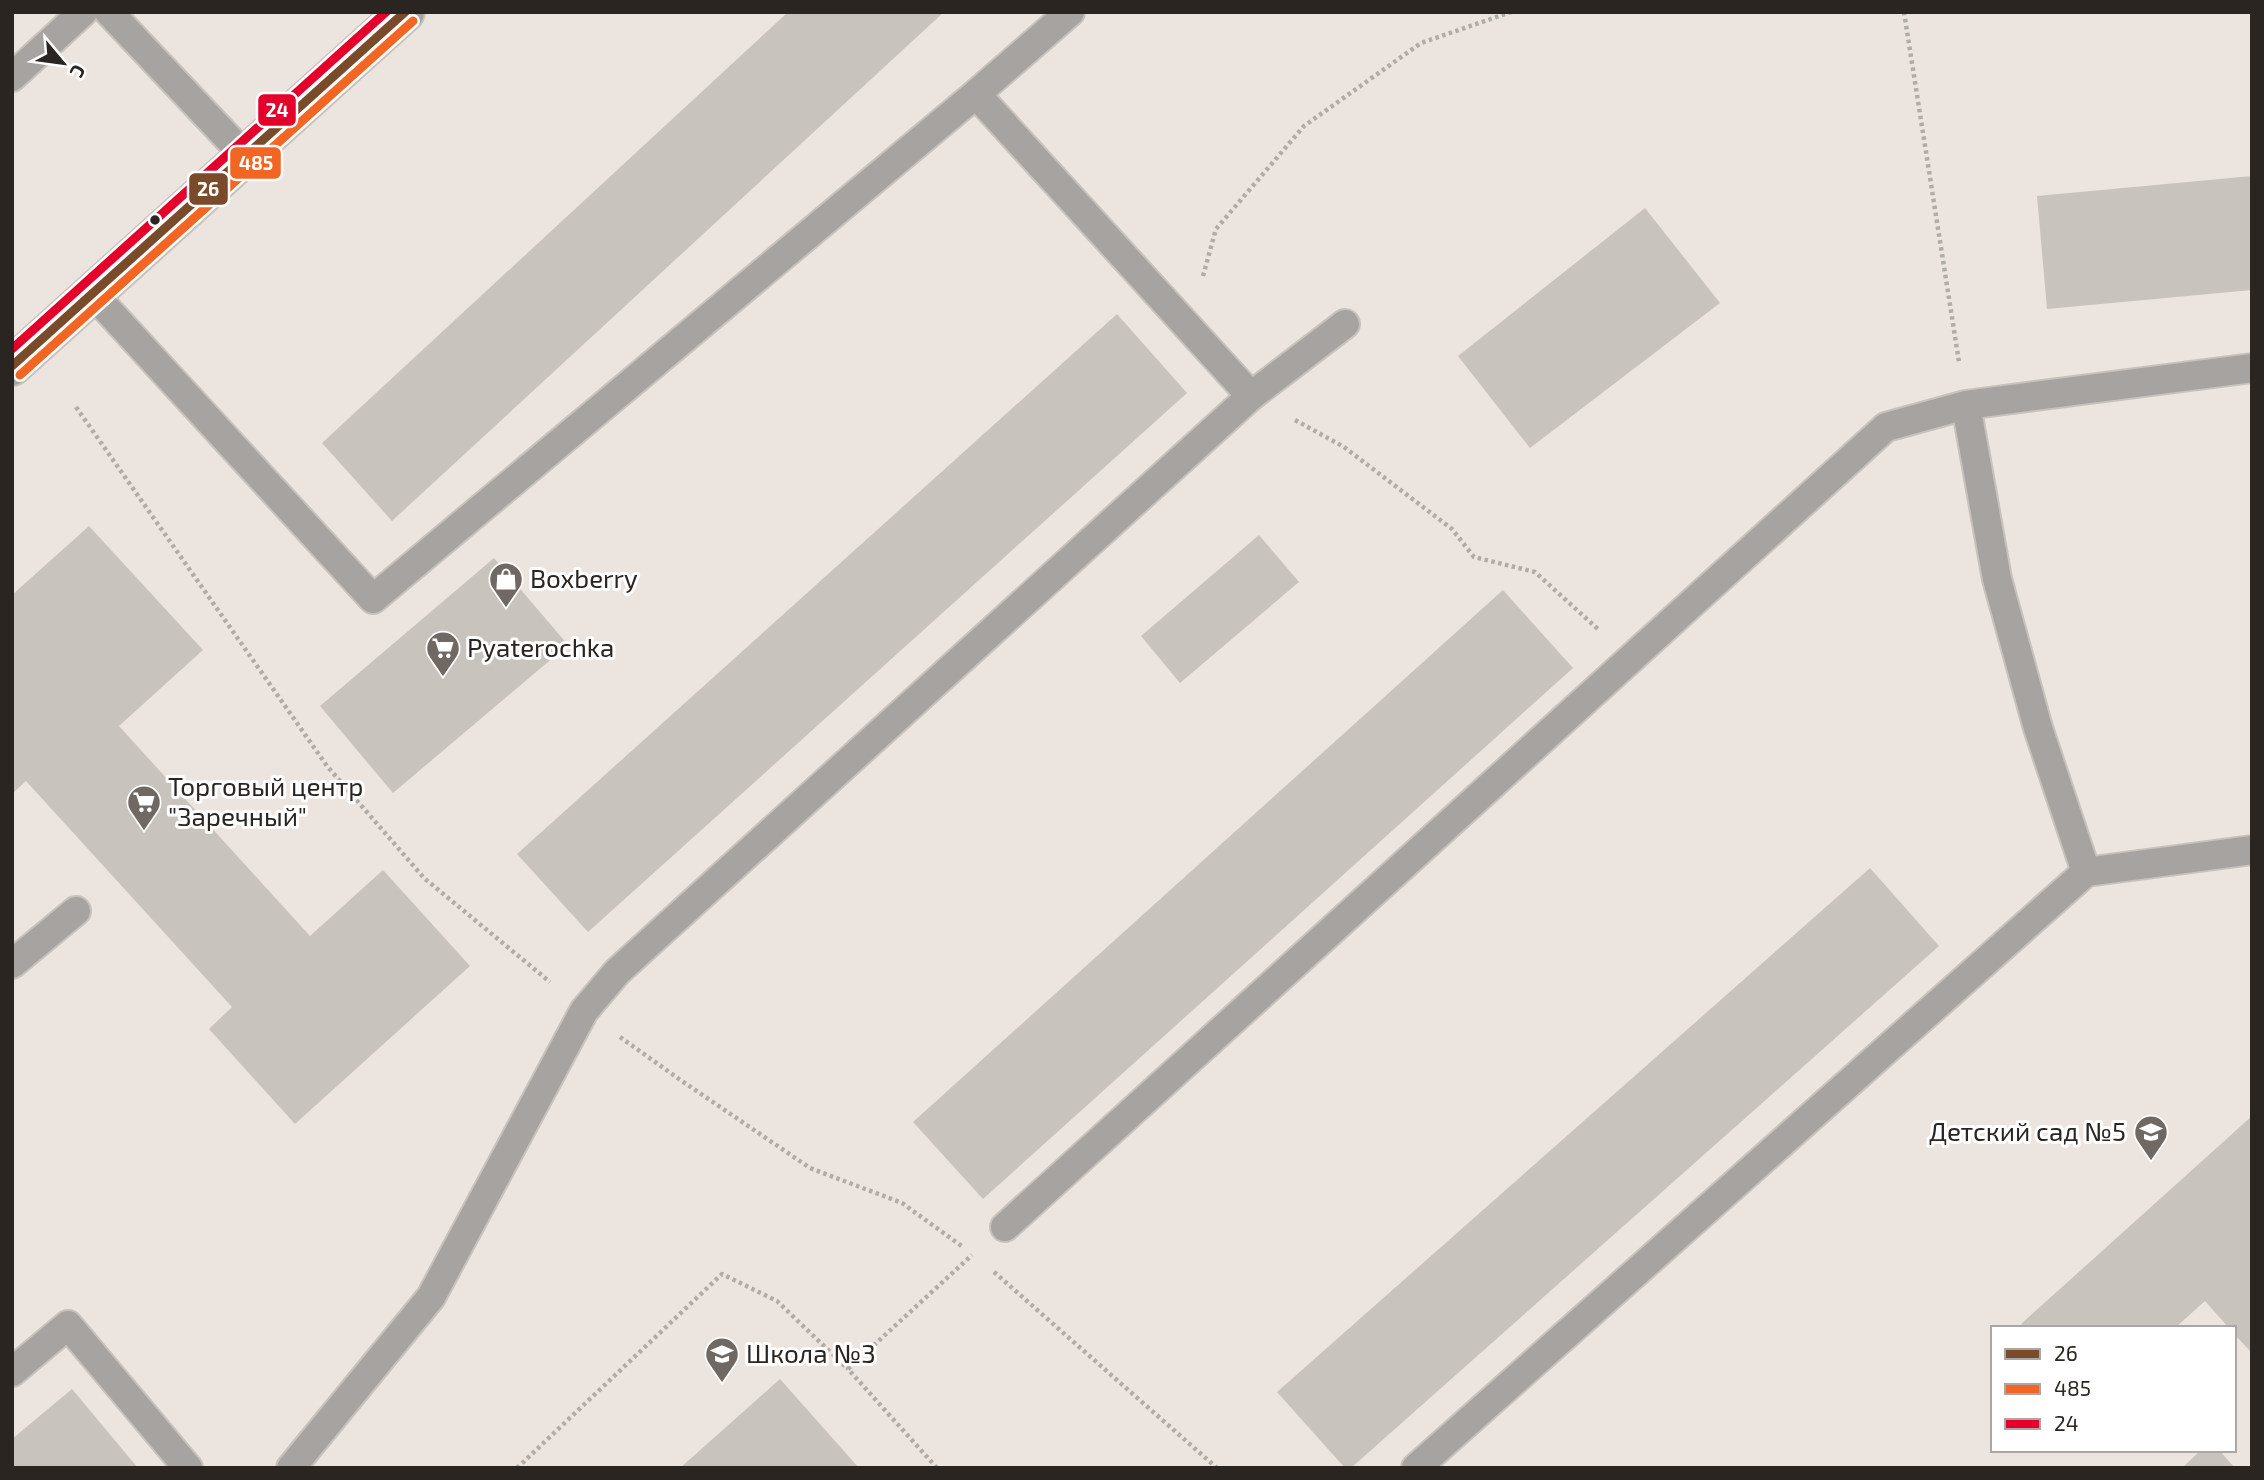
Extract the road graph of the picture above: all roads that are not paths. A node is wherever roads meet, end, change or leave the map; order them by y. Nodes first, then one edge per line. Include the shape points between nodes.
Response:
1 (83, 12) edge
2 (108, 12) edge
3 (405, 12) edge
4 (1070, 12) edge
5 (12, 77) edge
6 (976, 94) junction
7 (245, 156) junction
8 (93, 294) junction
9 (1345, 324) dead end
10 (12, 366) edge
11 (2252, 368) edge
12 (1251, 396) junction
13 (1966, 405) junction
14 (2252, 850) edge
15 (2086, 872) junction
16 (76, 911) dead end
17 (12, 964) edge
18 (1005, 1227) dead end
19 (12, 1373) edge
20 (188, 1468) edge
21 (291, 1468) edge
22 (1416, 1468) edge

1 - 5 lane
2 - 7 lane
3 - 7 street
4 - 6 lane
6 - 8 lane via 373,599
6 - 12 lane
7 - 8 street
8 - 10 street
9 - 12 lane
11 - 13 lane
12 - 21 lane via 617,972 584,1011 431,1297
13 - 15 lane via 1997,579 2038,728
13 - 18 lane via 1886,427
14 - 15 lane
15 - 22 lane
16 - 17 lane
19 - 20 lane via 68,1325

